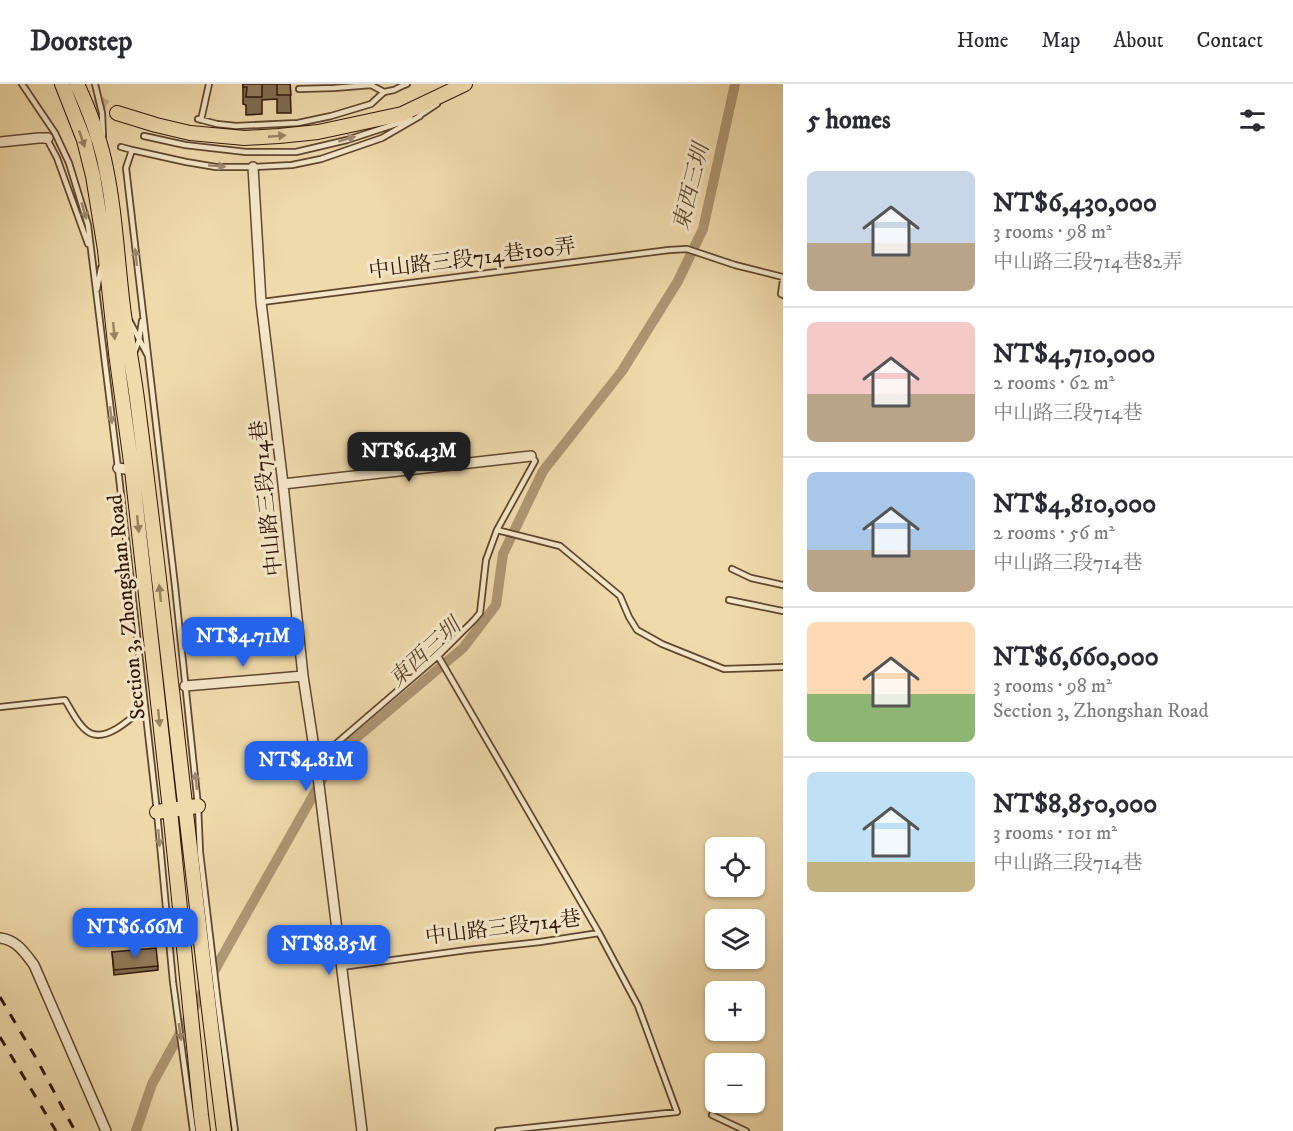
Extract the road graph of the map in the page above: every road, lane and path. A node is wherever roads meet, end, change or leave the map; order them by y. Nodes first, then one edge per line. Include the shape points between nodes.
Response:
1 (22, 84) edge
2 (62, 84) edge
3 (76, 84) edge
4 (95, 84) edge
5 (209, 84) edge
6 (407, 84) edge
7 (465, 84) edge
8 (299, 88) dead end
9 (384, 92) junction
10 (117, 113) tunnel mouth
11 (420, 116) junction
12 (144, 136) dead end
13 (44, 138) joint
14 (0, 142) edge
15 (121, 147) dead end
16 (132, 150) junction
17 (104, 159) junction
18 (253, 167) junction
19 (98, 251) junction
20 (783, 279) edge
21 (95, 294) junction
22 (783, 296) edge
23 (261, 302) junction
24 (123, 307) junction
25 (143, 317) junction
26 (139, 340) junction
27 (148, 356) junction
28 (132, 359) junction
29 (531, 456) joint
30 (117, 468) junction
31 (132, 470) junction
32 (283, 484) junction
33 (497, 530) junction
34 (732, 569) dead end
35 (783, 585) edge
36 (729, 600) dead end
37 (783, 611) edge
38 (438, 656) junction
39 (783, 667) edge
40 (303, 676) junction
41 (185, 686) junction
42 (145, 706) junction
43 (0, 707) edge
44 (316, 761) junction
45 (177, 809) junction
46 (599, 933) junction
47 (0, 938) edge
48 (341, 967) junction
49 (227, 1112) junction
50 (712, 1114) dead end
51 (196, 1116) junction
52 (106, 1131) edge
53 (194, 1131) edge
54 (203, 1131) edge
55 (224, 1131) edge
56 (235, 1131) edge
57 (362, 1131) edge
58 (498, 1131) edge
59 (746, 1131) edge

1 -> 19 lane via 55,133 69,163
2 -> 19 main road, Section 3, Zhongshan Road via 91,167
3 - 17 main road, Section 3, Zhongshan Road via 92,118
4 - 17 lane via 102,113
5 - 9 lane via 200,119 236,126 298,123 331,116 371,104
6 - 9 lane
10 -> 7 main road via 190,133 245,138 279,136 402,114
7 - 11 lane
8 - 9 lane via 371,85
12 -> 11 lane via 246,152 296,152
11 - 18 lane via 382,138 321,159
13 - 14 street
13 - 19 lane via 57,158
15 - 16 lane
16 -> 18 lane via 216,167
25 -> 16 lane, Section 3, Zhongshan Road via 126,168
17 - 24 main road, Section 3, Zhongshan Road
18 - 23 street, 中山路三段714巷
19 - 21 lane
19 - 21 lane, Section 3, Zhongshan Road
19 -> 31 main road, Section 3, Zhongshan Road
20 - 22 lane
20 - 23 lane, 中山路三段714巷100弄 via 687,249
21 -> 30 lane, Section 3, Zhongshan Road
23 - 32 street, 中山路三段714巷
24 - 26 lane
24 - 28 main road, Section 3, Zhongshan Road
25 - 26 lane
25 - 27 lane, Section 3, Zhongshan Road
26 - 27 lane
26 - 28 lane
27 - 41 lane, Section 3, Zhongshan Road
45 -> 28 main road, Section 3, Zhongshan Road via 146,468
29 - 32 street
29 - 33 lane via 535,461
30 - 31 street
30 - 42 lane, Section 3, Zhongshan Road
31 -> 45 main road, Section 3, Zhongshan Road
32 - 40 street, 中山路三段714巷
33 - 38 lane via 486,560 480,613
33 - 39 lane via 560,546 620,596 637,630 662,645 724,669
34 - 35 lane via 751,579
36 - 37 lane
38 - 44 lane
38 - 46 lane
40 - 41 street
40 - 44 street, 中山路三段714巷
45 -> 41 lane, Section 3, Zhongshan Road
42 - 43 lane via 109,733 96,734 87,731 65,700
42 - 45 lane, Section 3, Zhongshan Road
44 - 48 street, 中山路三段714巷
45 - 49 main road, Section 3, Zhongshan Road
45 -> 51 main road, Section 3, Zhongshan Road
46 - 48 lane, 中山路三段714巷
46 - 58 lane via 638,1006 677,1112
47 - 52 street via 15,943 34,965
48 - 57 street, 中山路三段714巷
49 - 51 main road
49 - 55 main road, Section 3, Zhongshan Road
49 - 56 lane, Section 3, Zhongshan Road
50 - 59 lane
51 - 53 lane, Section 3, Zhongshan Road
51 - 54 main road, Section 3, Zhongshan Road

